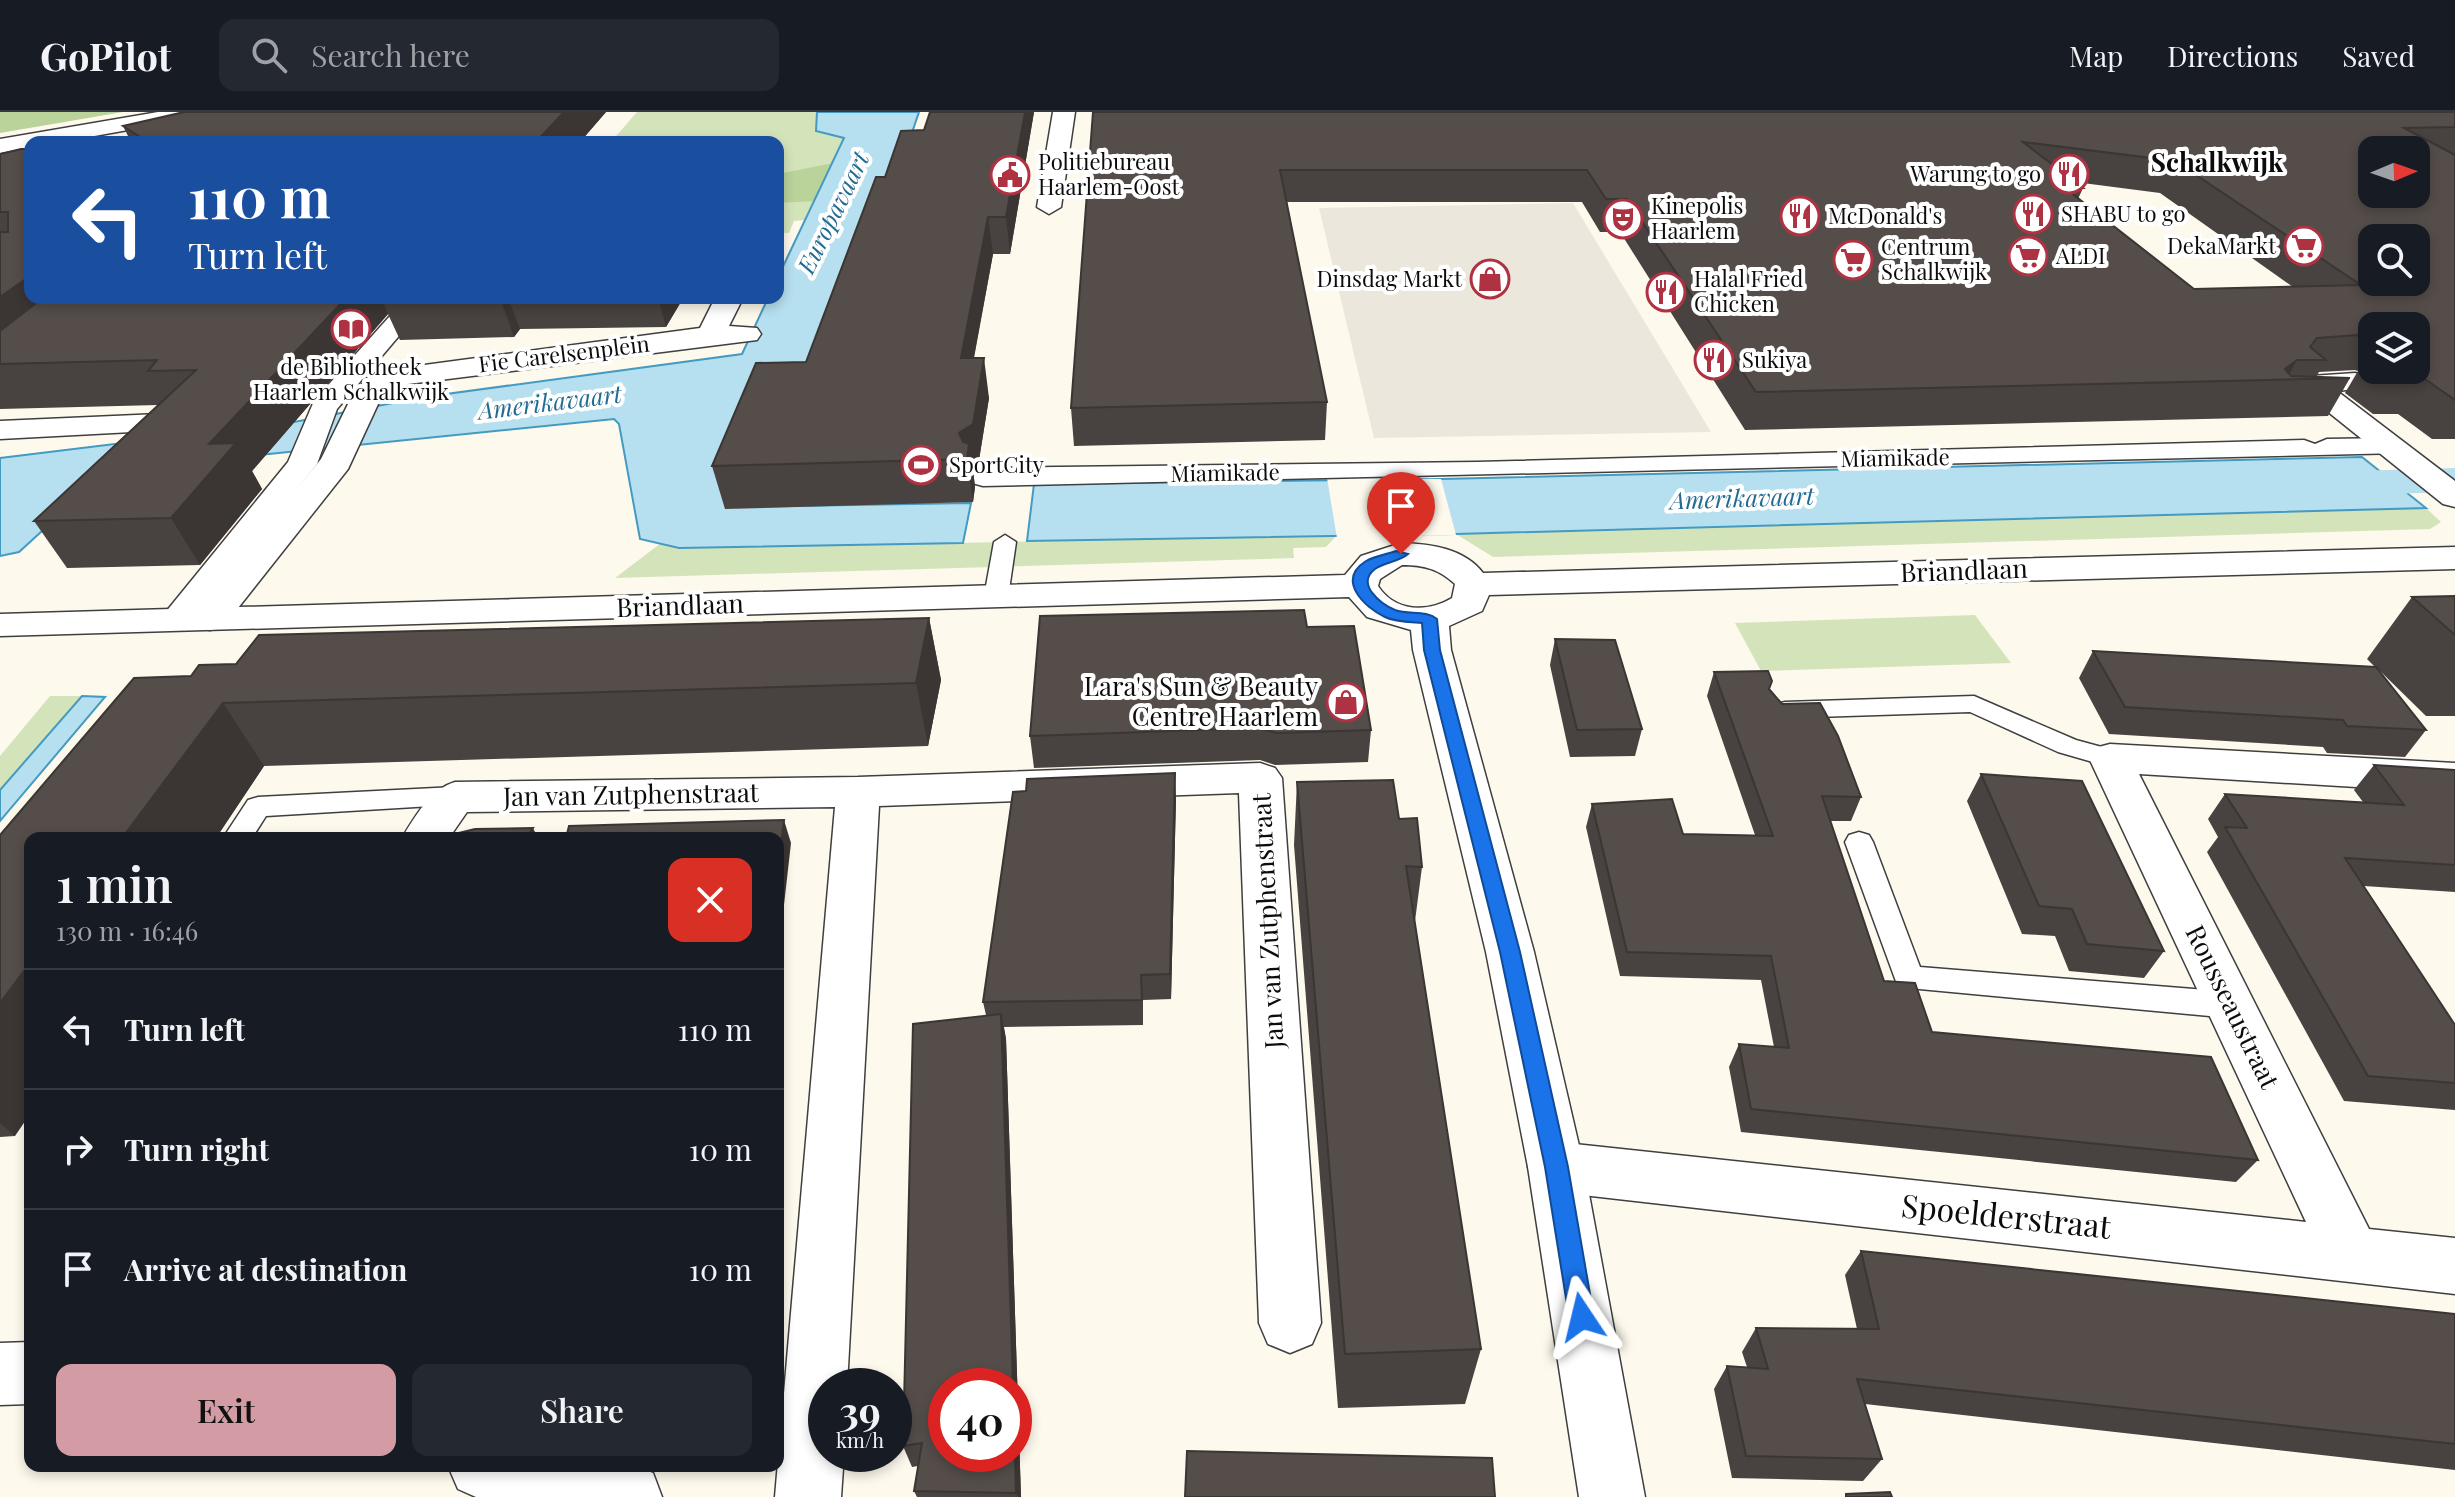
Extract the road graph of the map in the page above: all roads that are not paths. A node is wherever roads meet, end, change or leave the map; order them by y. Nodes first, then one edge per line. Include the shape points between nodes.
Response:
1 (1064, 112) edge
2 (204, 118) edge
3 (73, 136) edge
4 (143, 136) edge
5 (24, 143) edge
6 (0, 146) edge
7 (24, 159) edge
8 (0, 163) edge
9 (1049, 207) dead end
10 (414, 304) edge
11 (726, 304) edge
12 (747, 334) dead end
13 (710, 335) junction
14 (2333, 398) edge
15 (159, 423) edge
16 (0, 430) edge
17 (2395, 450) junction
18 (319, 463) junction
19 (983, 477) dead end
20 (2455, 497) edge
21 (1005, 542) dead end
22 (2455, 558) edge
23 (1473, 584) junction
24 (1360, 586) junction
25 (996, 597) junction
26 (193, 619) junction
27 (1429, 619) junction
28 (0, 625) edge
29 (1776, 711) edge
30 (2110, 758) junction
31 (2455, 778) edge
32 (858, 792) junction
33 (455, 797) junction
34 (241, 832) edge
35 (429, 832) edge
36 (1859, 842) dead end
37 (2231, 1005) junction
38 (1556, 1167) junction
39 (2352, 1257) junction
40 (2455, 1266) edge
41 (1290, 1323) dead end
42 (24, 1373) edge
43 (0, 1374) edge
44 (510, 1472) edge
45 (629, 1497) edge
46 (808, 1497) edge
47 (1612, 1497) edge

1 - 9 street
2 - 3 street
2 - 4 street
5 - 6 street
7 - 8 street
10 - 18 street via 324,407
11 - 13 street
12 - 13 street, Fie Carelsenplein
13 - 18 street, Fie Carelsenplein via 383,378
14 - 17 street
15 - 16 street
17 - 19 street, Miamikade
17 - 20 street
18 - 26 street
21 - 25 lane
22 - 23 street, Briandlaan
23 - 24 street via 1455,564 1401,554 1370,565
23 - 27 street via 1469,603 1446,617
24 - 25 street, Briandlaan
24 - 27 street via 1365,597 1391,614
25 - 26 street, Briandlaan
26 - 28 street, Briandlaan
27 - 38 street via 1432,650 1510,952
29 - 30 lane via 1974,704 2067,746
30 - 31 street
30 - 37 street, Rousseaustraat
32 - 33 street, Jan van Zutphenstraat
32 - 41 street, Jan van Zutphenstraat via 1260,778
32 - 46 street
33 - 34 lane via 258,807
33 - 35 street
36 - 37 lane via 1909,978
37 - 39 street, Rousseaustraat
38 - 39 street, Spoelderstraat
38 - 47 street
39 - 40 street, Spoelderstraat
42 - 43 street
44 - 45 street

